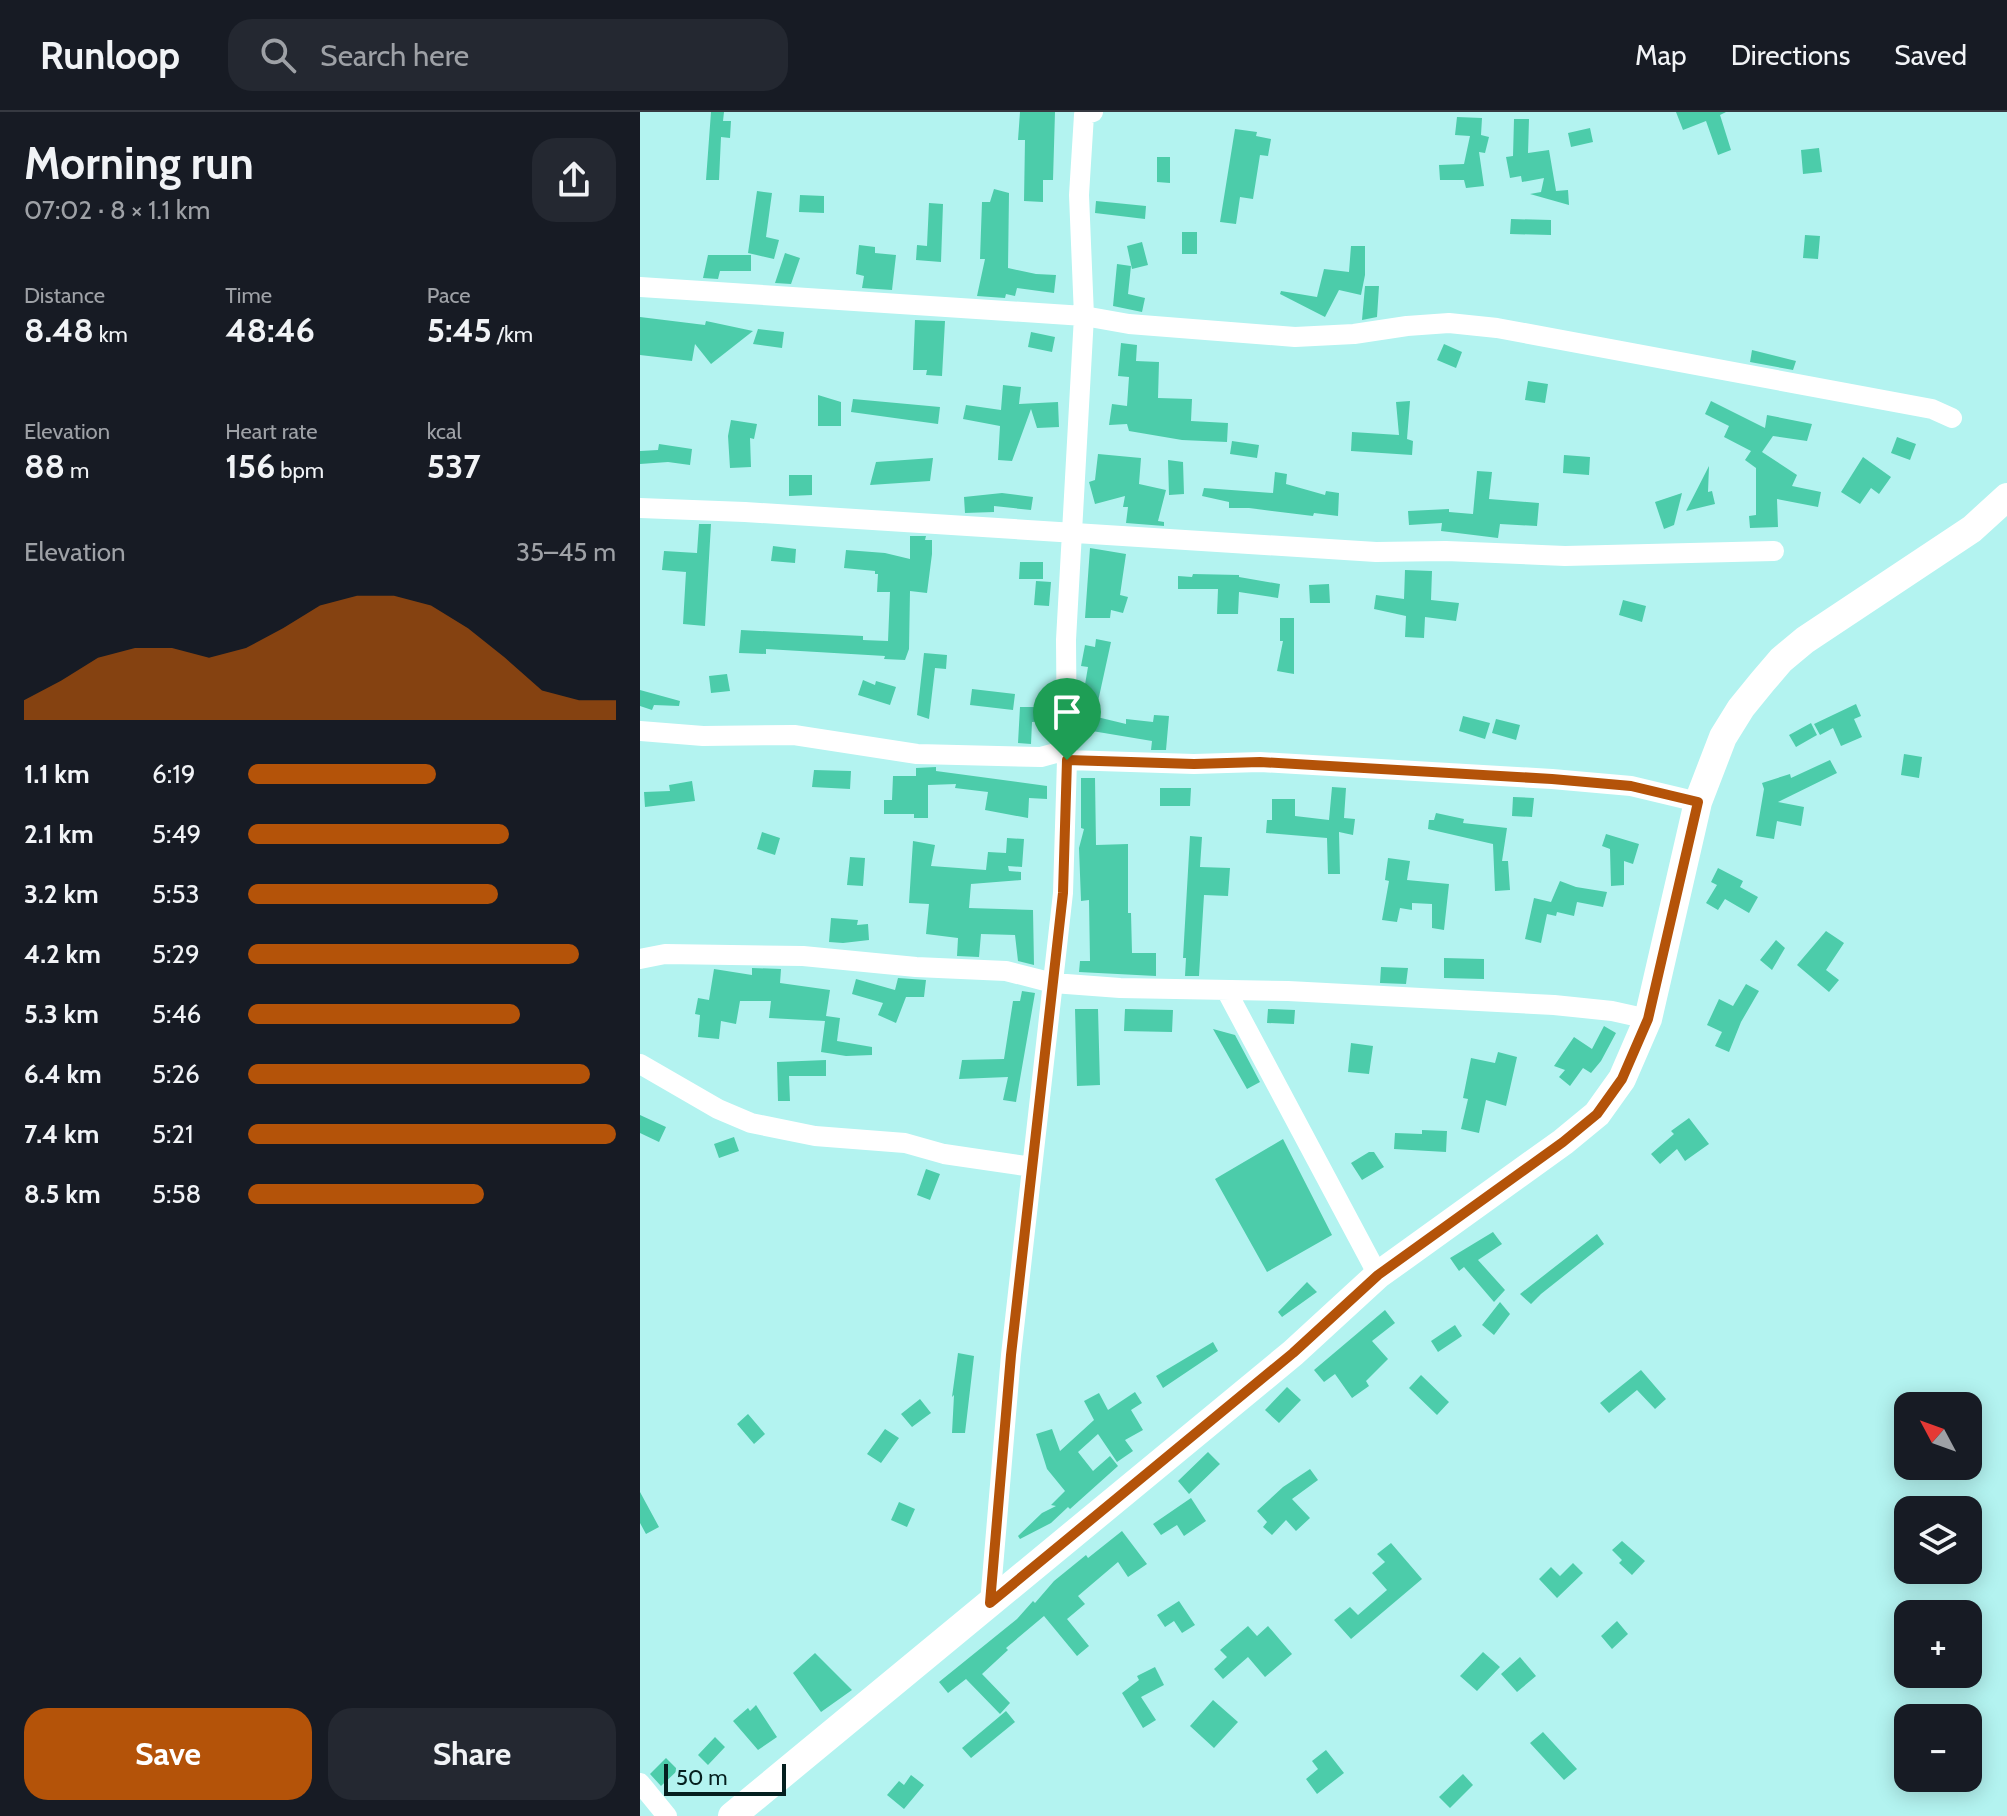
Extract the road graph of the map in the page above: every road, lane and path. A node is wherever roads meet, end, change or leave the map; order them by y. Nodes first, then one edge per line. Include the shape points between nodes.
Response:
1 (1087, 113) edge
2 (640, 287) edge
3 (1084, 316) junction
4 (1952, 418) dead end
5 (2007, 497) edge
6 (640, 508) edge
7 (1072, 533) junction
8 (1774, 551) dead end
9 (640, 731) edge
10 (1067, 755) junction
11 (1698, 802) junction
12 (640, 959) edge
13 (1053, 983) junction
14 (1226, 990) junction
15 (1648, 1019) junction
16 (640, 1064) edge
17 (1032, 1167) junction
18 (1378, 1275) junction
19 (990, 1603) junction
20 (640, 1783) edge
21 (667, 1816) edge
22 (732, 1816) edge

1 - 3 street via 1079,195
2 - 3 street
3 - 4 street via 1295,337 1449,323 1497,328 1932,409
3 - 7 street
5 - 11 street via 1972,529 1781,660 1723,737
6 - 7 street
7 - 8 street via 1376,552 1565,556
7 - 10 street
9 - 10 street via 794,735 917,754
10 - 11 street via 1552,779 1631,786
10 - 13 street via 1063,893
11 - 15 street
12 - 13 street via 665,954 803,956 1006,971
13 - 14 street
13 - 17 street
14 - 15 street via 1554,1005
14 - 18 street
15 - 18 street via 1622,1079 1597,1114
16 - 17 street via 751,1123 815,1136 905,1143
17 - 19 street
18 - 19 street via 1293,1353
19 - 22 street
20 - 21 street

